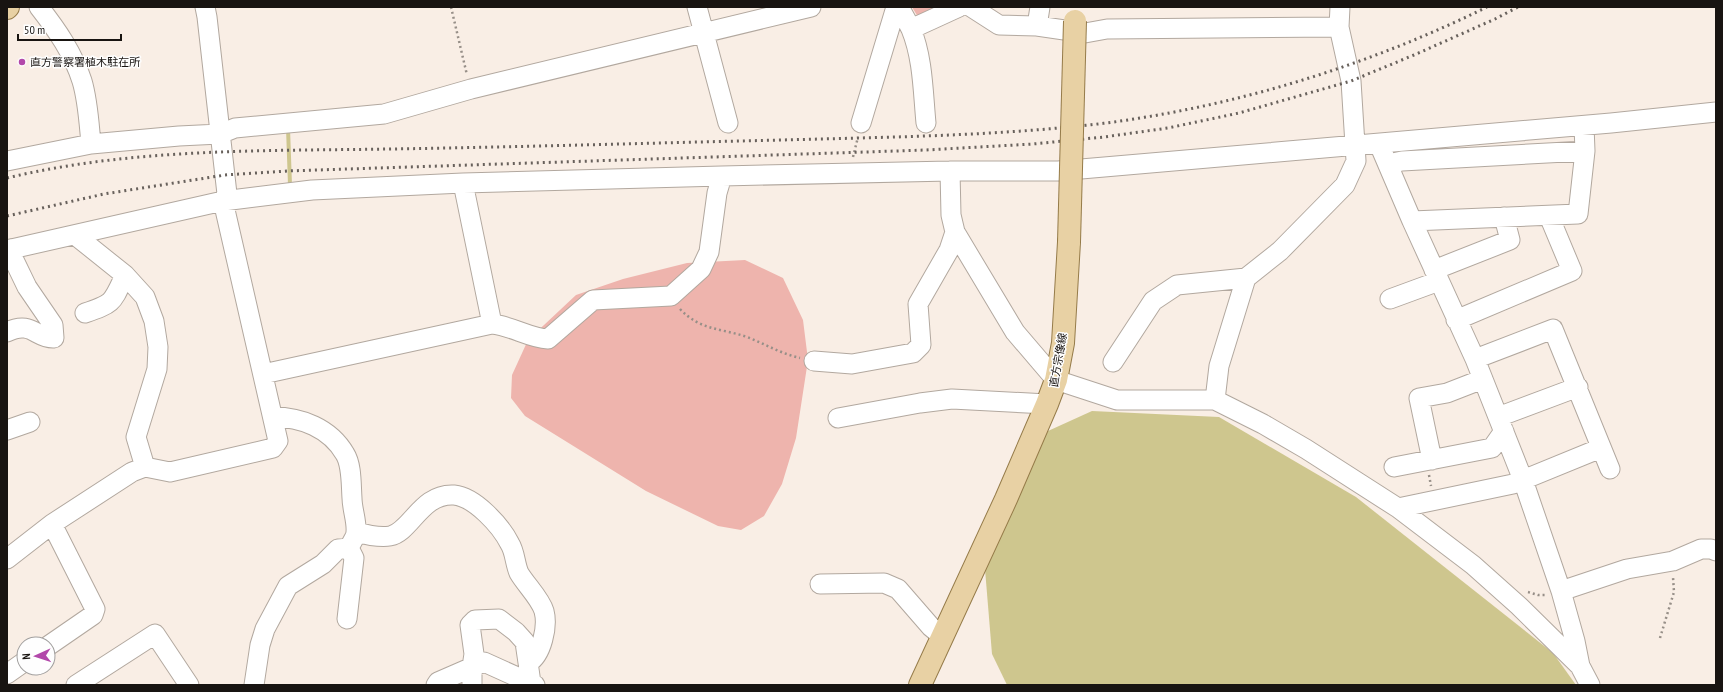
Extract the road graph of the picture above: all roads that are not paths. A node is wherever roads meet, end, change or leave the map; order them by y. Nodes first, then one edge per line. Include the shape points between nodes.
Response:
1 (38, 7) edge
2 (205, 7) edge
3 (697, 7) edge
4 (810, 7) edge
5 (898, 7) edge
6 (959, 7) edge
7 (971, 7) edge
8 (1040, 7) edge
9 (1340, 7) edge
10 (1076, 14) edge
11 (1037, 26) junction
12 (1339, 28) junction
13 (911, 29) junction
14 (704, 33) junction
15 (1716, 112) edge
16 (728, 123) dead end
17 (861, 123) road end
18 (926, 123) dead end
19 (1584, 126) junction
20 (220, 134) junction
21 (91, 144) junction
22 (1379, 144) junction
23 (1356, 145) junction
24 (1585, 151) junction
25 (7, 161) edge
26 (1388, 164) junction
27 (950, 171) junction
28 (722, 176) junction
29 (463, 183) junction
30 (223, 201) junction
31 (1549, 216) junction
32 (1504, 217) junction
33 (1412, 221) junction
34 (955, 232) junction
35 (75, 235) junction
36 (8, 250) edge
37 (125, 275) junction
38 (1436, 276) junction
39 (1246, 278) junction
40 (1390, 299) dead end
41 (85, 313) dead end
42 (1456, 320) junction
43 (492, 324) junction
44 (7, 332) edge
45 (1475, 359) junction
46 (814, 361) road end
47 (1113, 362) dead end
48 (264, 374) junction
49 (1483, 379) junction
50 (1056, 380) junction
51 (1578, 388) junction
52 (1215, 400) junction
53 (1048, 404) junction
54 (273, 417) junction
55 (838, 418) dead end
56 (30, 422) dead end
57 (1501, 424) junction
58 (7, 430) edge
59 (1601, 448) junction
60 (1429, 460) junction
61 (145, 467) junction
62 (1394, 467) dead end
63 (1610, 469) dead end
64 (1523, 480) junction
65 (1398, 508) junction
66 (52, 524) junction
67 (353, 540) junction
68 (1716, 551) edge
69 (7, 560) edge
70 (820, 584) dead end
71 (1561, 591) junction
72 (347, 619) dead end
73 (942, 636) junction
74 (56, 640) edge
75 (528, 663) junction
76 (1580, 666) junction
77 (16, 668) edge
78 (7, 674) edge
79 (472, 676) edge
80 (533, 684) edge
81 (76, 685) edge
82 (189, 685) edge
83 (254, 685) edge
84 (436, 685) edge
85 (920, 685) edge
86 (1590, 685) edge

1 - 21 street via 57,30 72,56 82,81
2 - 20 street
3 - 14 street
4 - 14 street
5 - 13 street
5 - 17 street
6 - 13 street
7 - 11 street via 999,25
8 - 11 street
9 - 12 street
10 - 50 main road, 直方宗像線, bridge via 1069,242 1063,343
11 - 12 street via 1085,33 1108,29
12 - 23 street via 1351,81
13 - 18 street via 922,71
14 - 16 street
14 - 20 street via 471,89 384,114 234,128
15 - 19 street
19 - 22 street
19 - 24 street
20 - 21 street
20 - 30 street via 228,194
21 - 25 street
22 - 23 street
22 - 26 street
23 - 27 street via 1058,171
23 - 39 street via 1356,161 1345,185 1280,251
24 - 26 street via 1402,161
24 - 31 street via 1578,214
26 - 33 street
27 - 28 street
27 - 34 street via 950,215
28 - 29 street
28 - 43 street via 717,193 709,252 701,269 671,296 593,300 548,339
29 - 30 street via 312,190
29 - 43 street
30 - 35 street
30 - 48 street
31 - 32 street
31 - 42 street via 1572,271
32 - 33 street
32 - 38 street via 1510,240
33 - 38 street
34 - 46 street via 949,250 918,304 921,345 913,353 852,364
34 - 50 street via 1015,332
35 - 36 street
35 - 37 street
36 - 44 street via 27,287 53,325 54,338 26,328 15,328
37 - 41 street via 113,301
37 - 61 street via 145,297 154,321 158,347 157,369 136,437
38 - 40 street
38 - 42 street
39 - 47 street via 1177,285 1153,301
39 - 52 street via 1220,366
42 - 45 street
43 - 48 street
45 - 49 street
45 - 51 street via 1553,329
48 - 54 street
49 - 57 street
49 - 60 street via 1447,393 1419,398
50 - 52 street via 1117,400
50 - 53 main road, 直方宗像線
51 - 57 street
51 - 59 street
52 - 65 street via 1306,449
53 - 55 street via 952,399
53 - 73 main road, 直方宗像線
54 - 61 street via 278,441 273,448 170,472
54 - 67 street via 288,417 312,424 331,435 346,454 352,482
56 - 58 street
57 - 60 street via 1492,448
57 - 64 street
59 - 63 street
59 - 64 street
60 - 62 street
61 - 66 street via 132,472
64 - 65 street
64 - 71 street
65 - 76 street via 1473,565
66 - 69 street
66 - 74 street via 95,609 93,615
67 - 72 street via 354,558
67 - 75 street via 371,536 390,536 399,532 419,510 443,496 455,495 482,510 495,522 511,544 519,571 544,612 542,647
67 - 83 street via 338,549 323,564 288,586 265,628
68 - 71 street via 1701,549 1672,560 1627,569
70 - 73 street via 884,583 898,589 931,628
71 - 76 street
73 - 85 main road, 直方宗像線
75 - 79 street via 525,642 516,632 499,619 475,620 470,626 474,654
75 - 80 street
76 - 86 street
77 - 78 street
79 - 80 street via 484,662
79 - 84 street via 438,682
81 - 82 street via 155,634

